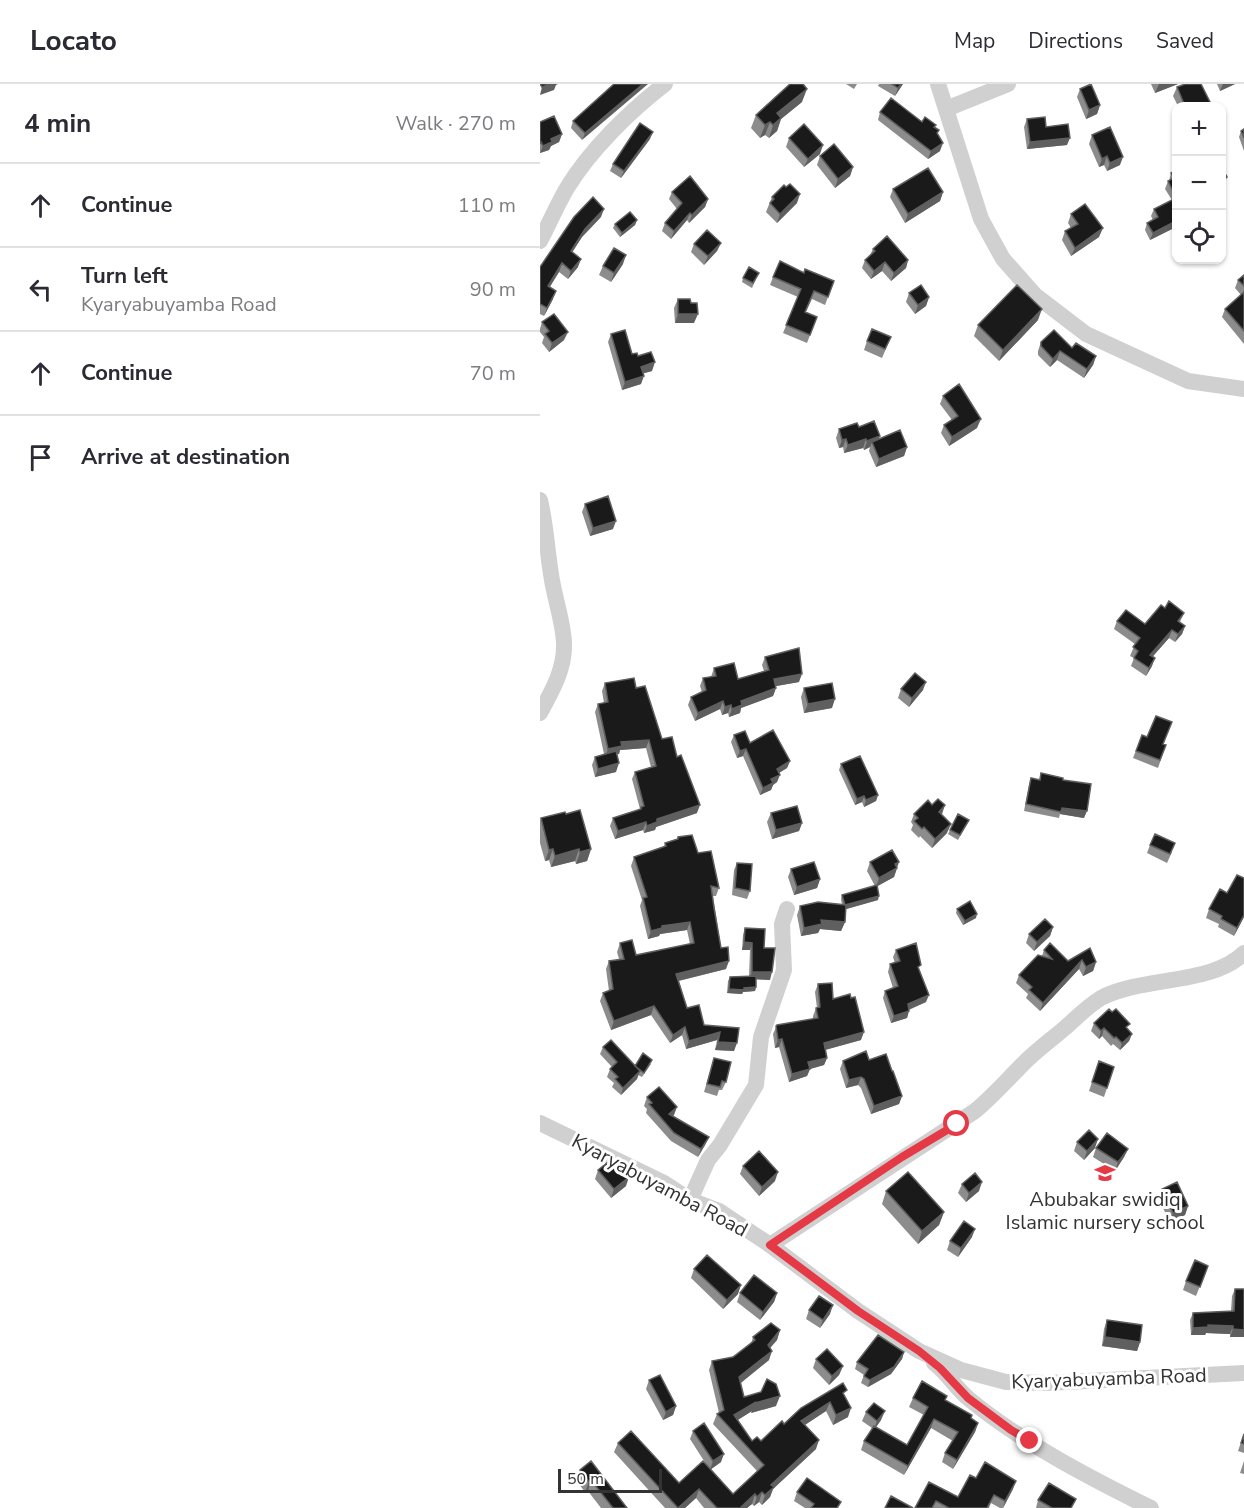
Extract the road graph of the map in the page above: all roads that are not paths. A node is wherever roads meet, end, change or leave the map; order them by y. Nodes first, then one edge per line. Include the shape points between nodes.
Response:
1 (665, 84) edge
2 (938, 84) edge
3 (1008, 84) edge
4 (946, 109) junction
5 (540, 241) edge
6 (1244, 390) edge
7 (540, 500) edge
8 (540, 713) edge
9 (787, 909) dead end
10 (1244, 953) edge
11 (540, 1123) edge
12 (690, 1200) junction
13 (770, 1245) junction
14 (919, 1351) junction
15 (1244, 1373) edge
16 (1151, 1508) edge

1 - 5 street via 625,119 593,155 568,187
2 - 4 street
3 - 4 street
4 - 6 street via 981,219 1003,259 1035,295 1086,334 1188,381
7 - 8 street via 564,644 556,683
9 - 12 street via 782,924 784,970 761,1037 756,1085 708,1160
10 - 13 street via 1213,970 1134,986 1100,999 1022,1064 975,1111
11 - 12 street, Kyaryabuyamba Road via 664,1183
12 - 13 street, Kyaryabuyamba Road via 719,1211
13 - 14 street, Kyaryabuyamba Road
14 - 15 street, Kyaryabuyamba Road via 961,1370 1006,1382
14 - 16 street via 968,1398 1011,1430

